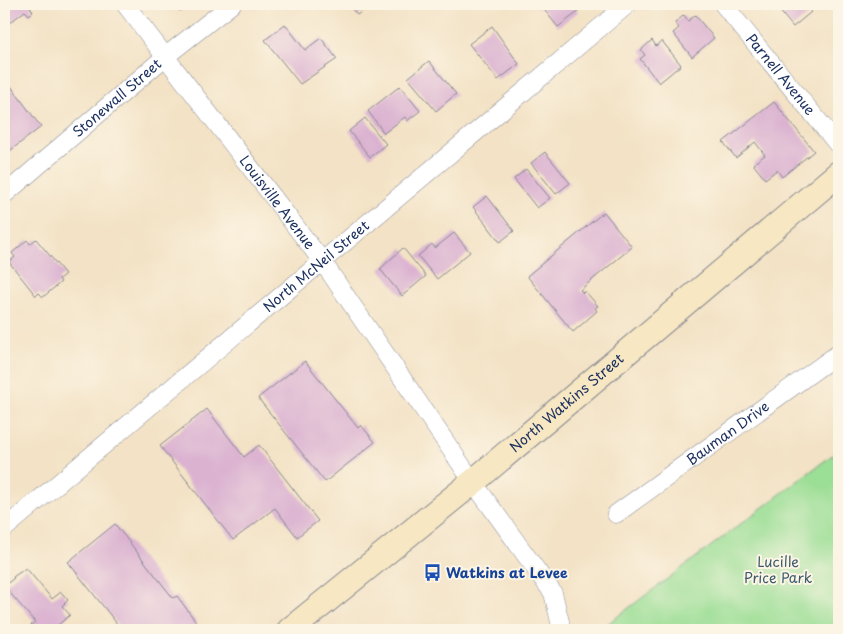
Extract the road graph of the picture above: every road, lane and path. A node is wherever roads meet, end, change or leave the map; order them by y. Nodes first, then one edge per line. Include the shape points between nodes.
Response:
1 (125, 4) edge
2 (232, 4) edge
3 (628, 4) edge
4 (723, 4) edge
5 (166, 56) junction
6 (839, 146) edge
7 (839, 173) edge
8 (4, 195) edge
9 (322, 260) junction
10 (839, 353) edge
11 (473, 482) junction
12 (616, 514) dead end
13 (4, 529) edge
14 (290, 630) edge
15 (562, 630) edge

1 - 5 street, Louisville Avenue
2 - 5 street, Stonewall Street
3 - 9 street, North McNeil Street
4 - 6 street, Parnell Avenue
5 - 8 street, Stonewall Street
5 - 9 street, Louisville Avenue
7 - 11 main road, North Watkins Street
9 - 11 street, Louisville Avenue
9 - 13 street, North McNeil Street
10 - 12 street, Bauman Drive
11 - 14 main road, North Watkins Street
11 - 15 street, Louisville Avenue via 553,593

